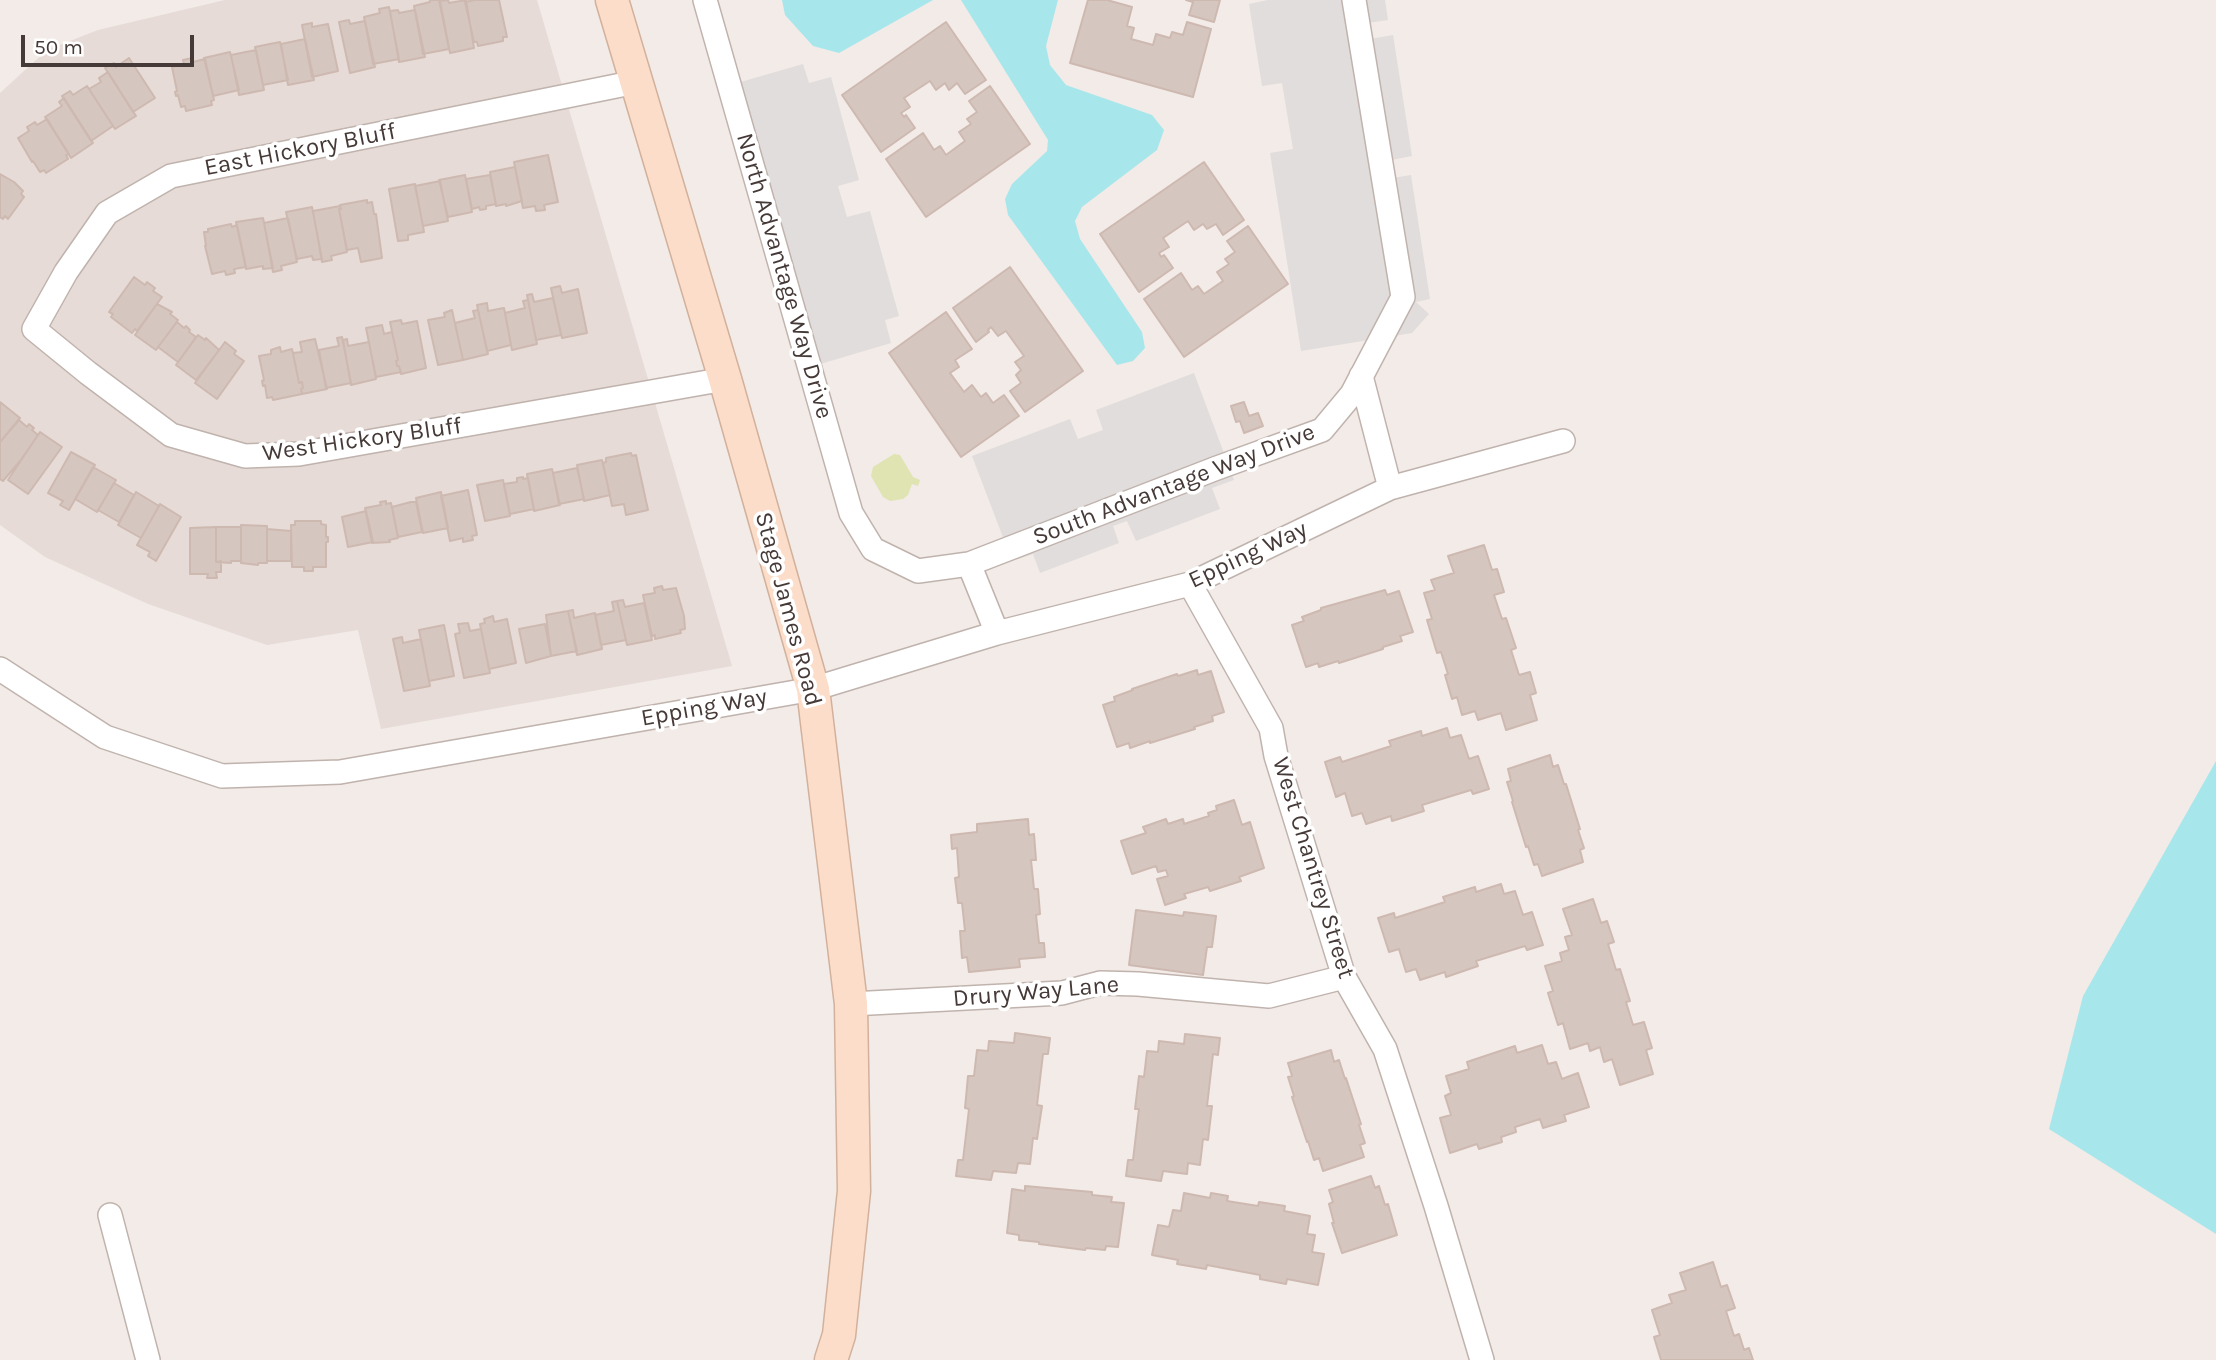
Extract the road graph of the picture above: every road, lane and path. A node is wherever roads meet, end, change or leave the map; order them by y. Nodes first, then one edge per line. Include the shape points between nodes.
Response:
1 (612, 0) edge
2 (705, 0) edge
3 (1354, 0) edge
4 (636, 82) junction
5 (34, 329) joint
6 (1362, 376) junction
7 (725, 379) junction
8 (1563, 441) dead end
9 (1390, 488) junction
10 (873, 548) joint
11 (969, 564) junction
12 (1190, 584) junction
13 (997, 634) junction
14 (0, 669) edge
15 (813, 689) junction
16 (1344, 977) junction
17 (851, 1003) junction
18 (110, 1215) dead end
19 (148, 1360) edge
20 (831, 1360) edge
21 (1482, 1360) edge

1 - 4 main road, Stage James Road
2 - 10 street, North Advantage Way Drive via 851,513
3 - 6 street, South Advantage Way Drive via 1403,297
4 - 5 street, East Hickory Bluff via 171,176 107,213
4 - 7 main road, Stage James Road
5 - 7 street, West Hickory Bluff via 171,435 245,456 299,454
6 - 9 street
6 - 11 street, South Advantage Way Drive via 1322,430
7 - 15 main road, Stage James Road
8 - 9 street, Epping Way
9 - 12 street, Epping Way
10 - 11 street, South Advantage Way Drive via 918,571
11 - 13 street
12 - 13 street, Epping Way
12 - 16 street, West Chantrey Street via 1270,728
13 - 15 street, Epping Way
14 - 15 street, Epping Way via 105,737 222,776 340,772
15 - 17 main road, Stage James Road
16 - 17 street, Drury Way Lane via 1269,996 1100,983 1062,993
16 - 21 street, West Chantrey Street via 1385,1049
17 - 20 main road, Stage James Road via 854,1191 839,1335
18 - 19 street

